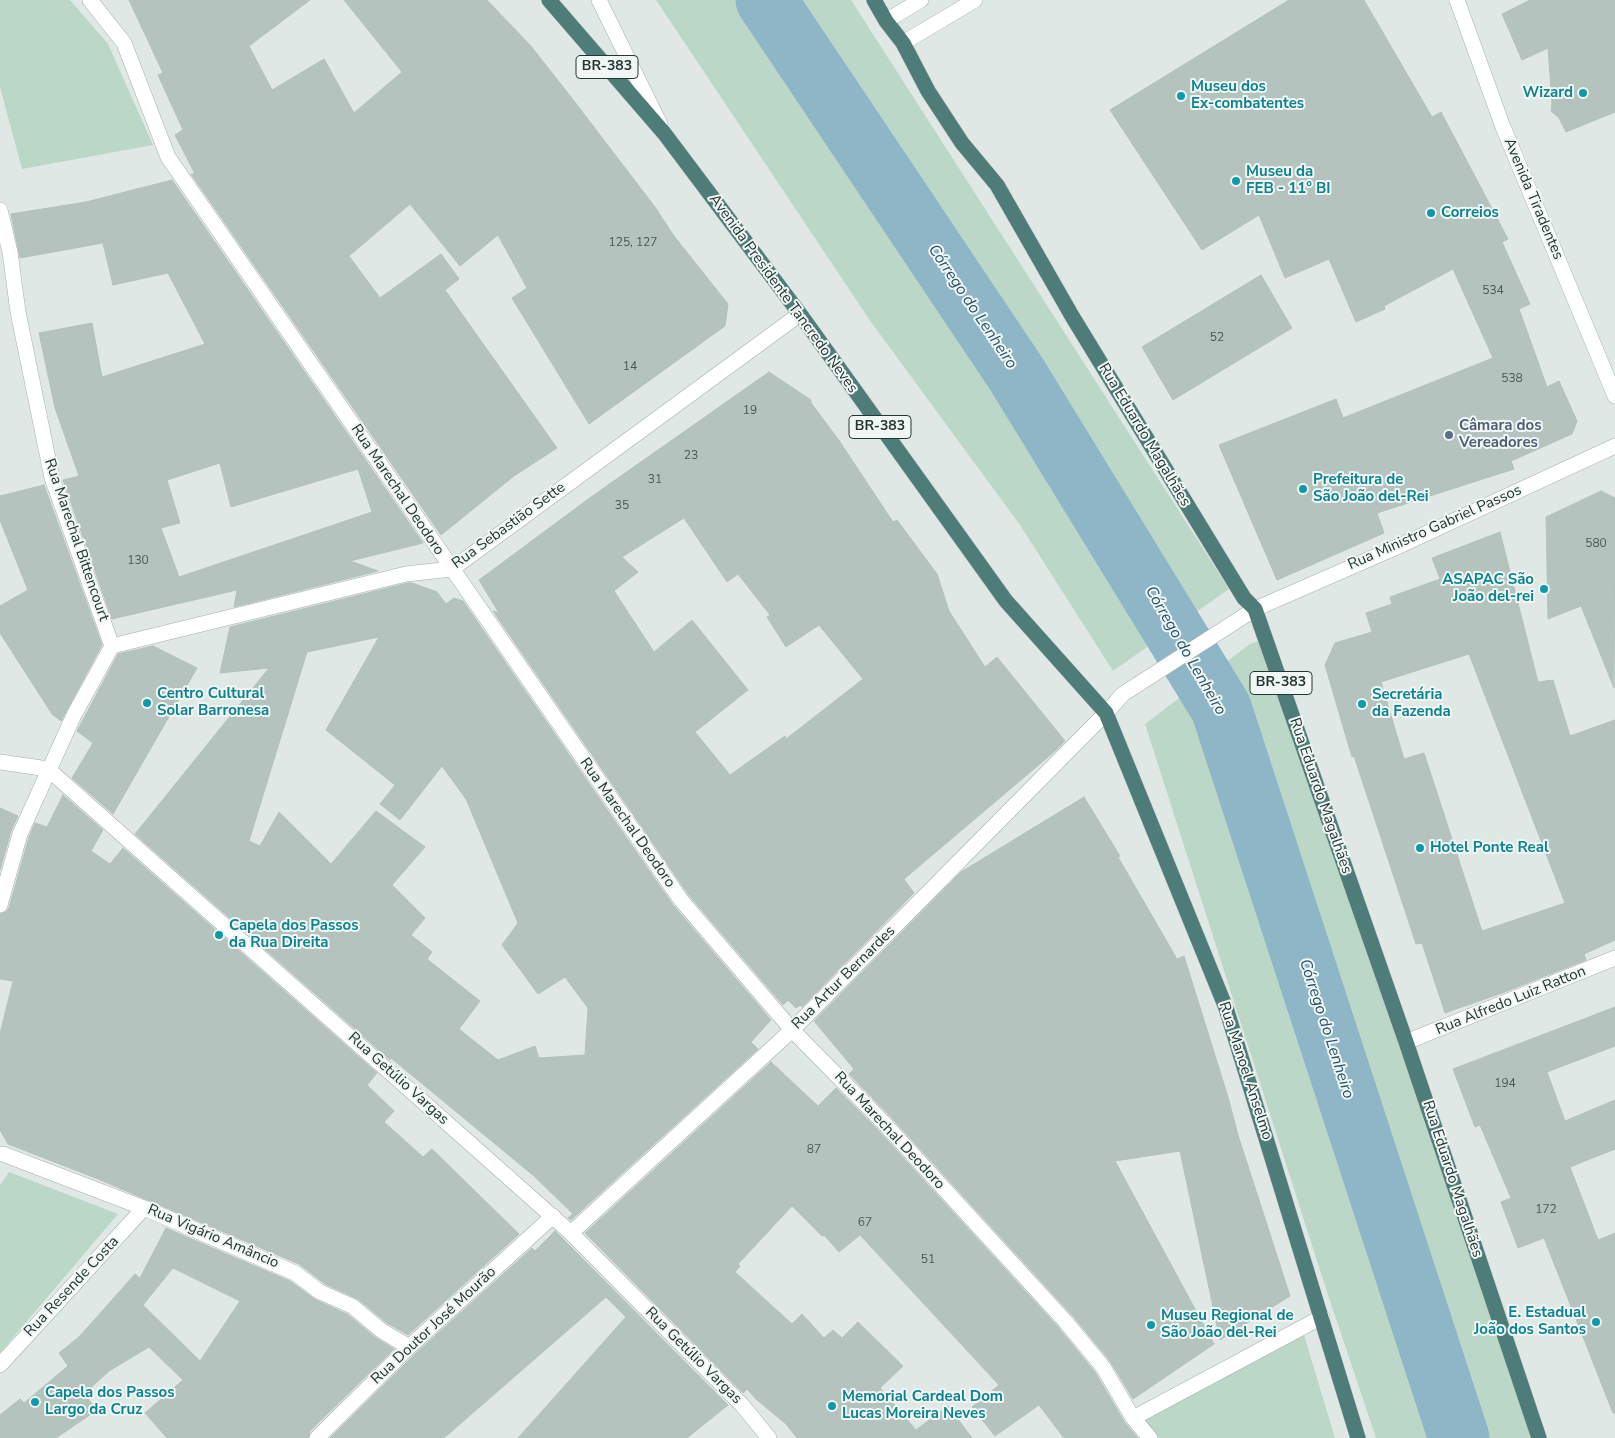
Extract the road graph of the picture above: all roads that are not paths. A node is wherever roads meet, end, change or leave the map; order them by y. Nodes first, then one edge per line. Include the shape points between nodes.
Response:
1 (90, 0) edge
2 (549, 0) edge
3 (599, 0) edge
4 (874, 0) edge
5 (920, 0) edge
6 (975, 0) edge
7 (1457, 0) edge
8 (886, 21) junction
9 (904, 43) junction
10 (664, 133) junction
11 (0, 210) edge
12 (800, 314) junction
13 (1615, 396) edge
14 (1615, 446) edge
15 (452, 569) junction
16 (1255, 609) junction
17 (1227, 628) joint
18 (112, 646) junction
19 (1106, 712) junction
20 (0, 762) edge
21 (48, 768) junction
22 (0, 906) edge
23 (1615, 958) edge
24 (792, 1030) junction
25 (1406, 1042) junction
26 (1, 1154) edge
27 (144, 1208) junction
28 (553, 1216) junction
29 (572, 1233) junction
30 (1322, 1317) junction
31 (409, 1348) junction
32 (0, 1365) edge
33 (1133, 1418) junction
34 (317, 1438) edge
35 (769, 1438) edge
36 (1150, 1438) edge
37 (1358, 1438) edge
38 (1539, 1438) edge

1 - 15 street, Rua Marechal Deodoro via 124,43 168,157
2 - 10 highway, Avenida Presidente Tancredo Neves / BR-383
3 - 10 street, Avenida Presidente Tancredo Neves
4 - 8 highway, Rua Eduardo Magalhães / BR-383
5 - 8 street
6 - 9 street
7 - 13 street, Avenida Tiradentes via 1503,127
8 - 9 highway, Rua Eduardo Magalhães / BR-383
9 - 16 highway, Rua Eduardo Magalhães / BR-383 via 928,91 962,143 997,185 1072,316 1244,598
10 - 12 highway, Avenida Presidente Tancredo Neves / BR-383
11 - 18 street, Rua Marechal Bittencourt via 52,478
12 - 15 street, Rua Sebastião Sette
12 - 19 highway, Avenida Presidente Tancredo Neves / BR-383 via 1006,601
14 - 16 street, Rua Ministro Gabriel Passos
15 - 18 street, Rua Sebastião Sette via 406,574
15 - 24 street, Rua Marechal Deodoro via 680,900
16 - 17 street, Rua Ministro Gabriel Passos
16 - 25 highway, Rua Eduardo Magalhães / BR-383
17 - 19 street, Rua Artur Bernardes via 1123,694
18 - 21 street
19 - 24 street, Rua Artur Bernardes
19 - 30 highway, Rua Manoel Anselmo / BR-383 via 1226,1008
20 - 21 street
21 - 22 street via 20,834
21 - 28 street, Rua Getúlio Vargas
23 - 25 street, Rua Alfredo Luiz Ratton
24 - 29 street, Rua Artur Bernardes
24 - 33 street, Rua Marechal Deodoro via 883,1122 1065,1321 1103,1367
25 - 38 highway, Rua Eduardo Magalhães / BR-383
26 - 27 street, Rua Vigário Amâncio
27 - 31 street, Rua Vigário Amâncio via 296,1273 320,1292 352,1306 382,1332
27 - 32 street, Rua Resende Costa
28 - 29 street, Rua Getúlio Vargas
28 - 31 street, Rua Doutor José Mourão
29 - 35 street, Rua Getúlio Vargas via 742,1405
30 - 33 street
30 - 37 highway, Rua Manoel Anselmo / BR-383
31 - 34 street, Rua Doutor José Mourão
33 - 36 street, Rua Marechal Deodoro

